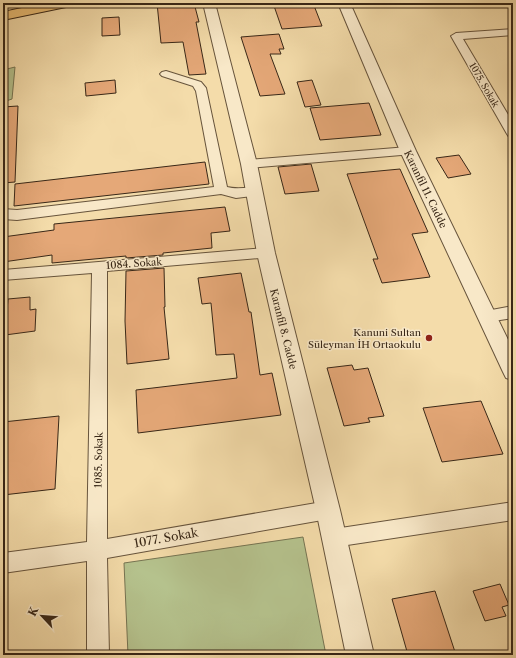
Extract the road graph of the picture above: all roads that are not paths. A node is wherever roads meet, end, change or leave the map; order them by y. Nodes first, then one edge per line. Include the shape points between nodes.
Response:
1 (66, 3) edge
2 (210, 3) edge
3 (344, 3) edge
4 (511, 3) edge
5 (513, 6) edge
6 (3, 16) edge
7 (513, 32) edge
8 (166, 74) dead end
9 (513, 134) edge
10 (408, 151) junction
11 (249, 164) junction
12 (221, 190) junction
13 (255, 192) junction
14 (3, 214) edge
15 (266, 253) junction
16 (100, 266) junction
17 (3, 275) edge
18 (513, 312) edge
19 (487, 316) junction
20 (513, 372) edge
21 (328, 510) junction
22 (513, 510) edge
23 (334, 538) junction
24 (96, 550) junction
25 (3, 563) edge
26 (98, 655) edge
27 (360, 655) edge

1 - 6 highway
2 - 11 street, Karanfil 8. Cadde
3 - 10 street, Karanfil 11. Cadde
4 - 5 street
7 - 9 street, 1075. Sokak via 456,36
8 - 12 street via 197,84 202,90
10 - 11 street
10 - 19 street, Karanfil 11. Cadde
11 - 13 street, Karanfil 8. Cadde
12 - 13 street via 236,194
12 - 14 street via 17,215
13 - 15 street, Karanfil 8. Cadde
15 - 16 street, 1084. Sokak
15 - 21 street, Karanfil 8. Cadde
16 - 17 street, 1084. Sokak
16 - 24 street, 1085. Sokak
18 - 19 street
19 - 20 street, Karanfil 11. Cadde
21 - 23 street, Karanfil 8. Cadde
21 - 24 street, 1077. Sokak
22 - 23 street
23 - 27 street, Karanfil 8. Cadde
24 - 25 street, 1077. Sokak
24 - 26 street, 1085. Sokak

